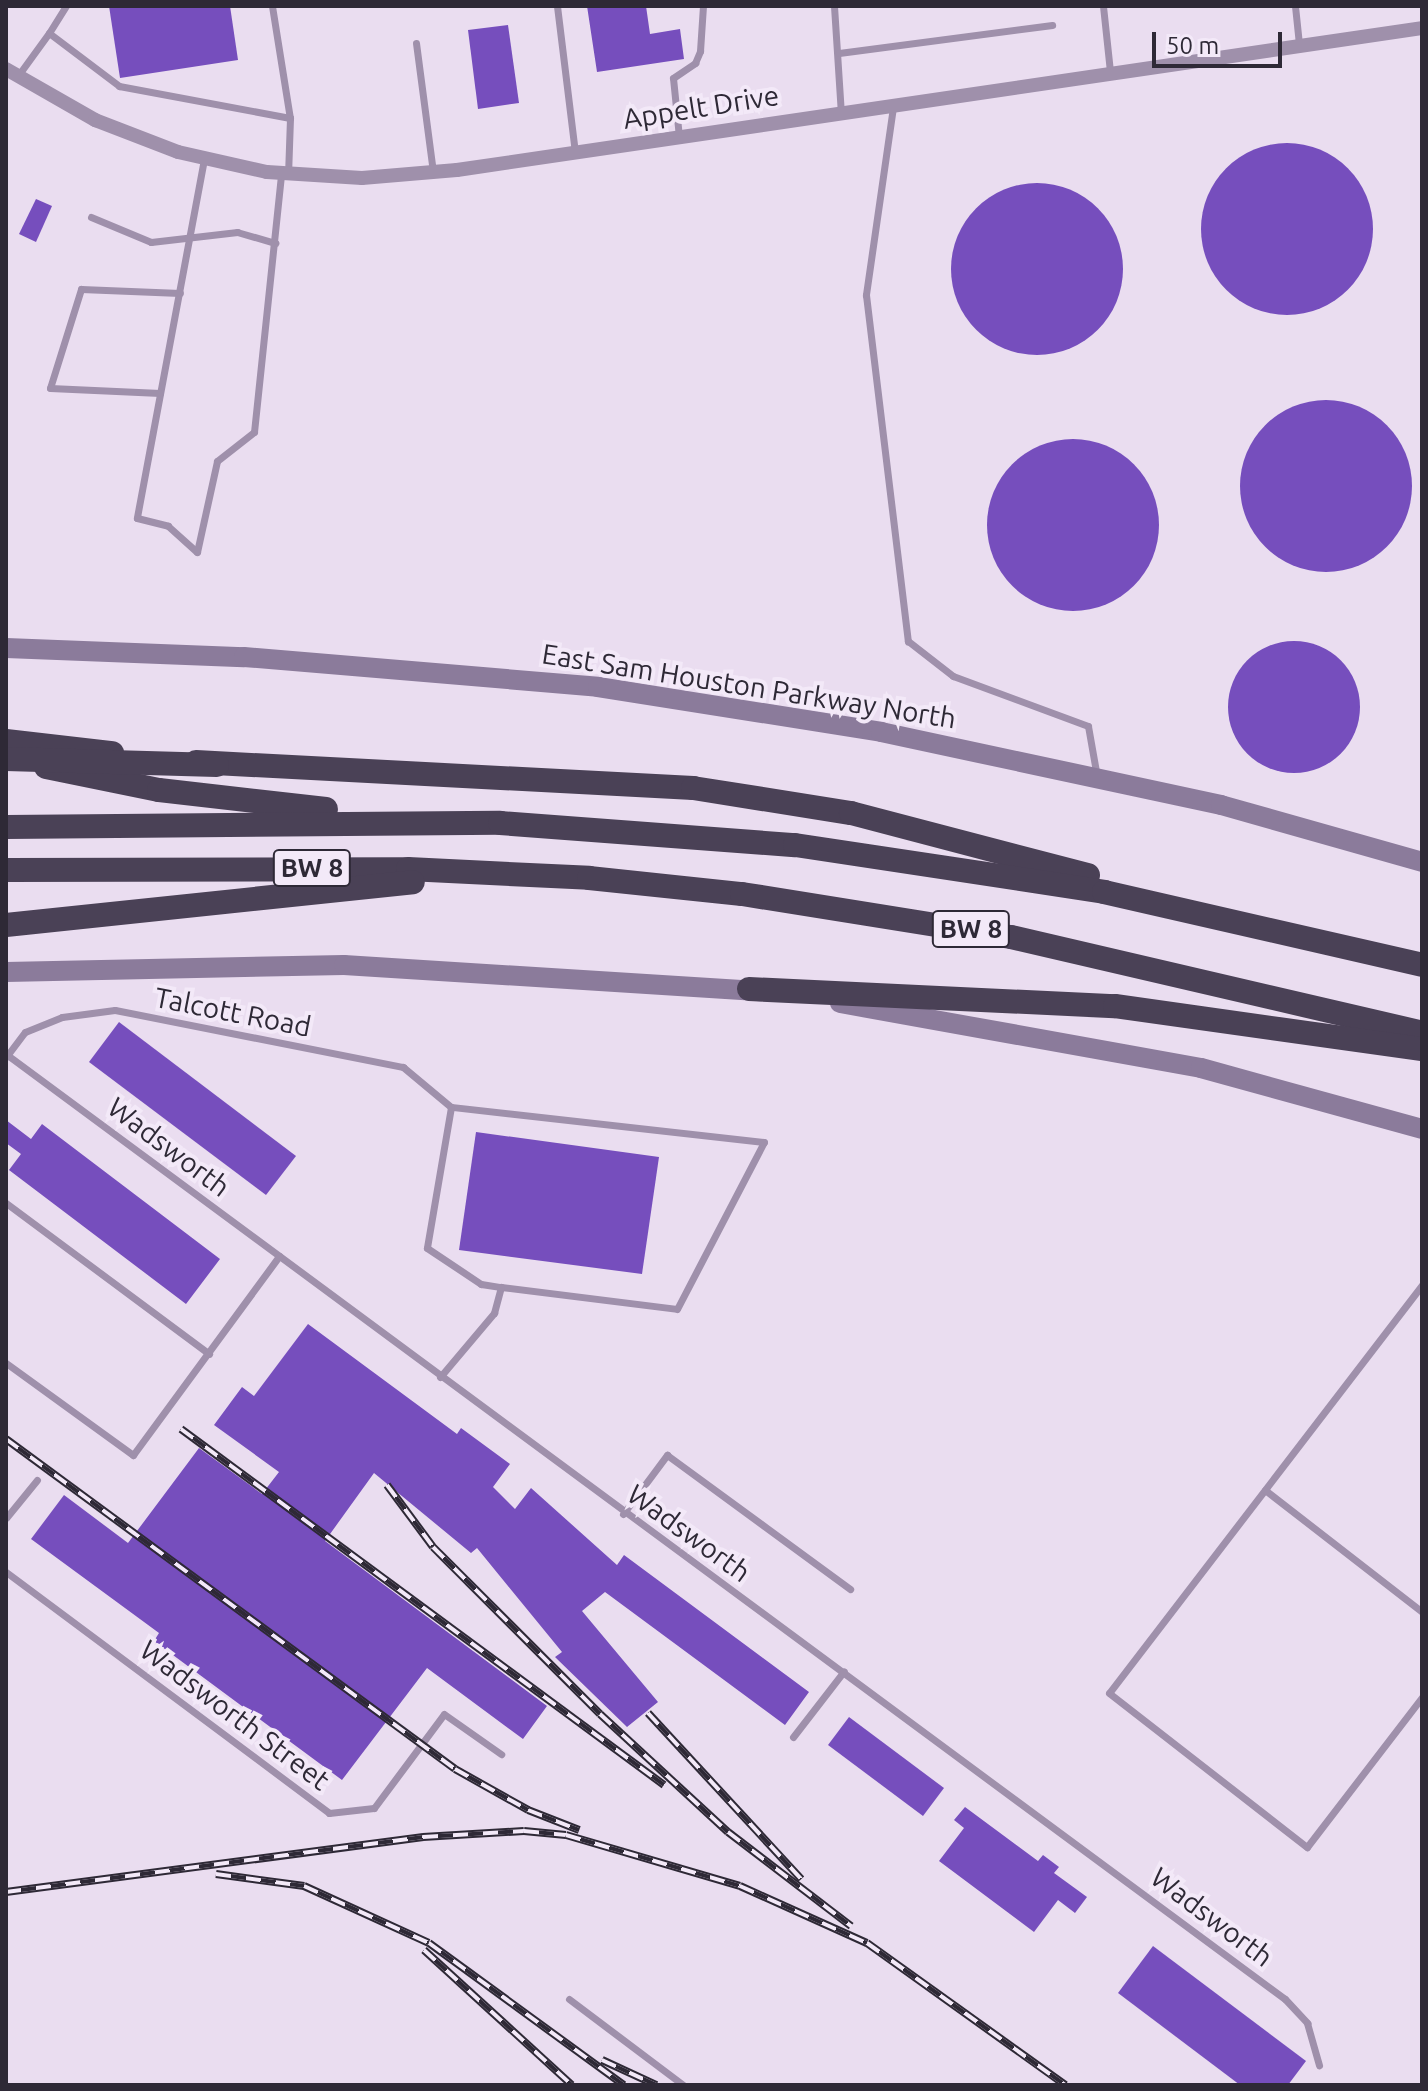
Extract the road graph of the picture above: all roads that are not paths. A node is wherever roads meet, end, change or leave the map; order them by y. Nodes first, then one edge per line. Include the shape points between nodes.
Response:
1 (66, 6) edge
2 (272, 6) edge
3 (557, 6) edge
4 (703, 6) edge
5 (834, 6) edge
6 (1103, 6) edge
7 (1295, 6) edge
8 (1052, 25) dead end
9 (1422, 28) edge
10 (49, 33) junction
11 (416, 43) dead end
12 (1299, 44) junction
13 (839, 53) junction
14 (1110, 72) junction
15 (11, 73) edge
16 (893, 105) junction
17 (841, 113) junction
18 (290, 118) junction
19 (679, 137) junction
20 (575, 153) junction
21 (204, 159) junction
22 (433, 173) junction
23 (284, 174) junction
24 (91, 217) dead end
25 (191, 235) junction
26 (275, 243) junction
27 (180, 293) junction
28 (160, 393) junction
29 (6, 648) edge
30 (6, 741) edge
31 (6, 758) edge
32 (217, 765) junction
33 (1097, 779) junction
34 (500, 823) junction
35 (6, 827) edge
36 (1422, 862) edge
37 (6, 870) edge
38 (511, 873) junction
39 (6, 925) edge
40 (1330, 940) junction
41 (1422, 965) edge
42 (6, 972) edge
43 (749, 989) junction
44 (1422, 1033) edge
45 (1422, 1049) edge
46 (7, 1055) edge
47 (451, 1107) junction
48 (1422, 1129) edge
49 (6, 1203) edge
50 (279, 1256) junction
51 (1422, 1285) edge
52 (501, 1287) junction
53 (209, 1354) junction
54 (6, 1363) edge
55 (440, 1377) junction
56 (37, 1480) dead end
57 (1265, 1490) junction
58 (623, 1514) junction
59 (6, 1518) edge
60 (6, 1572) edge
61 (850, 1589) dead end
62 (1422, 1612) edge
63 (844, 1671) junction
64 (1422, 1697) edge
65 (793, 1737) dead end
66 (501, 1754) dead end
67 (569, 1999) dead end
68 (1319, 2065) dead end
69 (683, 2085) edge

1 - 10 lane
2 - 18 lane
3 - 20 lane
4 - 19 lane via 695,63 673,78
5 - 13 lane
6 - 14 lane
7 - 12 lane
8 - 13 lane
9 - 12 street, Appelt Drive
10 - 15 lane
10 - 18 lane via 119,86
11 - 22 lane
12 - 14 street, Appelt Drive
13 - 17 lane
14 - 16 street, Appelt Drive
15 - 21 street, Appelt Drive via 95,120
16 - 17 street, Appelt Drive
16 - 33 lane via 866,295 908,641 953,676 1088,726
17 - 19 street, Appelt Drive
18 - 23 lane
19 - 20 street, Appelt Drive
20 - 22 street, Appelt Drive
21 - 23 street, Appelt Drive
21 - 25 lane
22 - 23 street, Appelt Drive via 362,178
23 - 26 lane
24 - 25 lane via 151,242
25 - 26 lane via 237,232
25 - 27 lane
26 - 28 lane via 254,432 217,461 197,552 168,526 137,518
27 - 28 lane
27 - 28 lane via 81,289 50,388
29 - 33 main road, East Sam Houston Parkway North via 244,657 598,687 881,732
30 - 32 highway, bridge
31 - 32 highway, bridge
31 - 34 highway via 221,798
32 - 40 highway via 628,782 802,804 904,826
33 - 36 main road, East Sam Houston Parkway North via 1221,805
34 - 35 highway, BW 8
34 - 40 highway, BW 8 via 691,835 899,859 1104,892
37 - 38 highway, BW 8
38 - 39 highway
38 - 44 highway, BW 8 via 742,894 924,921 1101,956
40 - 41 highway, BW 8
42 - 43 main road via 344,965
43 - 45 highway via 1115,1006
43 - 48 main road via 1201,1068
46 - 47 lane, Talcott Road via 25,1032 49,1022 115,1010 403,1067
46 - 50 lane, Wadsworth
47 - 52 lane via 427,1248 481,1284
47 - 52 lane via 764,1142 677,1309
49 - 53 lane
50 - 53 lane
50 - 55 lane, Wadsworth
51 - 57 lane
52 - 55 lane via 494,1313
53 - 54 lane via 133,1455
55 - 58 lane, Wadsworth
56 - 59 lane
57 - 62 lane
57 - 64 lane via 1109,1693 1307,1847
58 - 61 lane via 667,1455
58 - 63 lane, Wadsworth
60 - 66 lane, Wadsworth Street via 329,1813 374,1808 444,1714
63 - 65 lane
63 - 68 lane, Wadsworth via 1285,1999 1307,2023
67 - 69 lane

